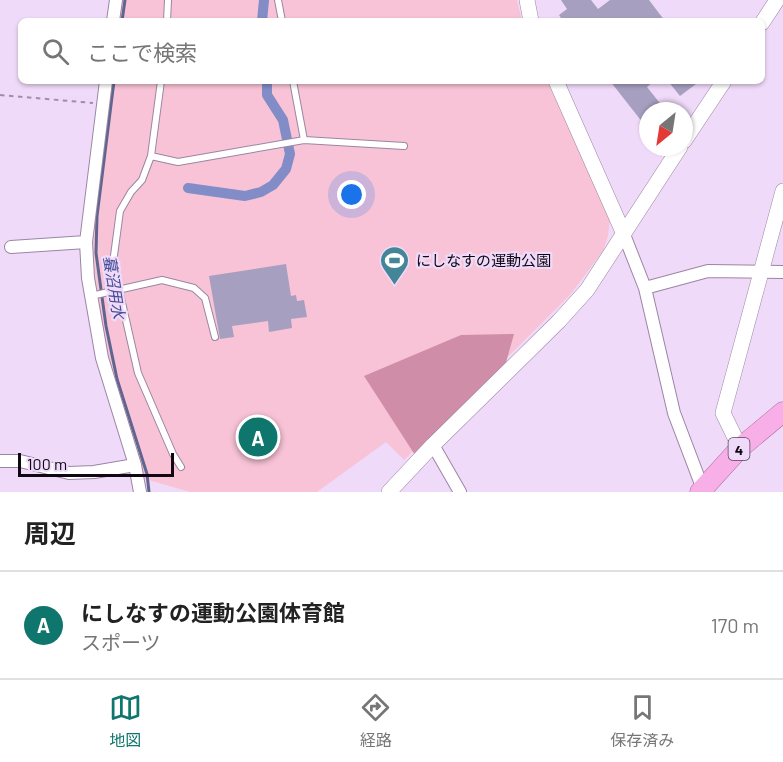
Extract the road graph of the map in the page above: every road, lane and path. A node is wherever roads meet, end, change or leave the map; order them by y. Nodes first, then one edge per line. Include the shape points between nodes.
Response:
1 (116, 0) edge
2 (168, 0) edge
3 (278, 0) edge
4 (527, 0) edge
5 (777, 0) edge
6 (113, 18) edge
7 (166, 18) edge
8 (281, 18) edge
9 (530, 18) edge
10 (765, 18) edge
11 (106, 84) edge
12 (161, 84) edge
13 (294, 84) edge
14 (556, 84) edge
15 (722, 84) edge
16 (0, 95) edge
17 (103, 104) junction
18 (693, 128) edge
19 (304, 140) junction
20 (404, 146) dead end
21 (151, 156) junction
22 (674, 156) edge
23 (782, 197) edge
24 (623, 232) junction
25 (86, 242) junction
26 (11, 247) dead end
27 (761, 271) junction
28 (783, 272) edge
29 (645, 288) junction
30 (121, 290) junction
31 (90, 296) junction
32 (215, 337) dead end
33 (783, 412) edge
34 (433, 445) junction
35 (740, 448) junction
36 (0, 461) edge
37 (135, 465) junction
38 (181, 467) dead end
39 (702, 491) edge
40 (140, 492) edge
41 (389, 492) edge
42 (460, 492) edge

1 - 6 street
2 - 7 lane
3 - 8 lane
4 - 9 street
5 - 10 street
11 - 17 street
12 - 21 lane
13 - 19 lane
14 - 24 street
15 - 18 street
16 - 17 path
17 - 25 street
19 - 20 lane
19 - 21 lane via 178,162
21 - 30 lane via 142,180 120,212 113,262
22 - 24 street
23 - 27 street
24 - 29 street
24 - 34 street via 575,303
25 - 26 street
25 - 31 street
27 - 28 street
27 - 29 street via 708,271
27 - 35 street via 723,413
29 - 39 street via 674,413
30 - 31 lane
30 - 32 lane via 162,280 194,288 205,298
30 - 38 lane via 138,373
31 - 37 street via 102,358
33 - 35 highway, 4
34 - 41 street
34 - 42 street
35 - 39 highway, 4
36 - 37 street via 20,461 69,472
37 - 40 street

